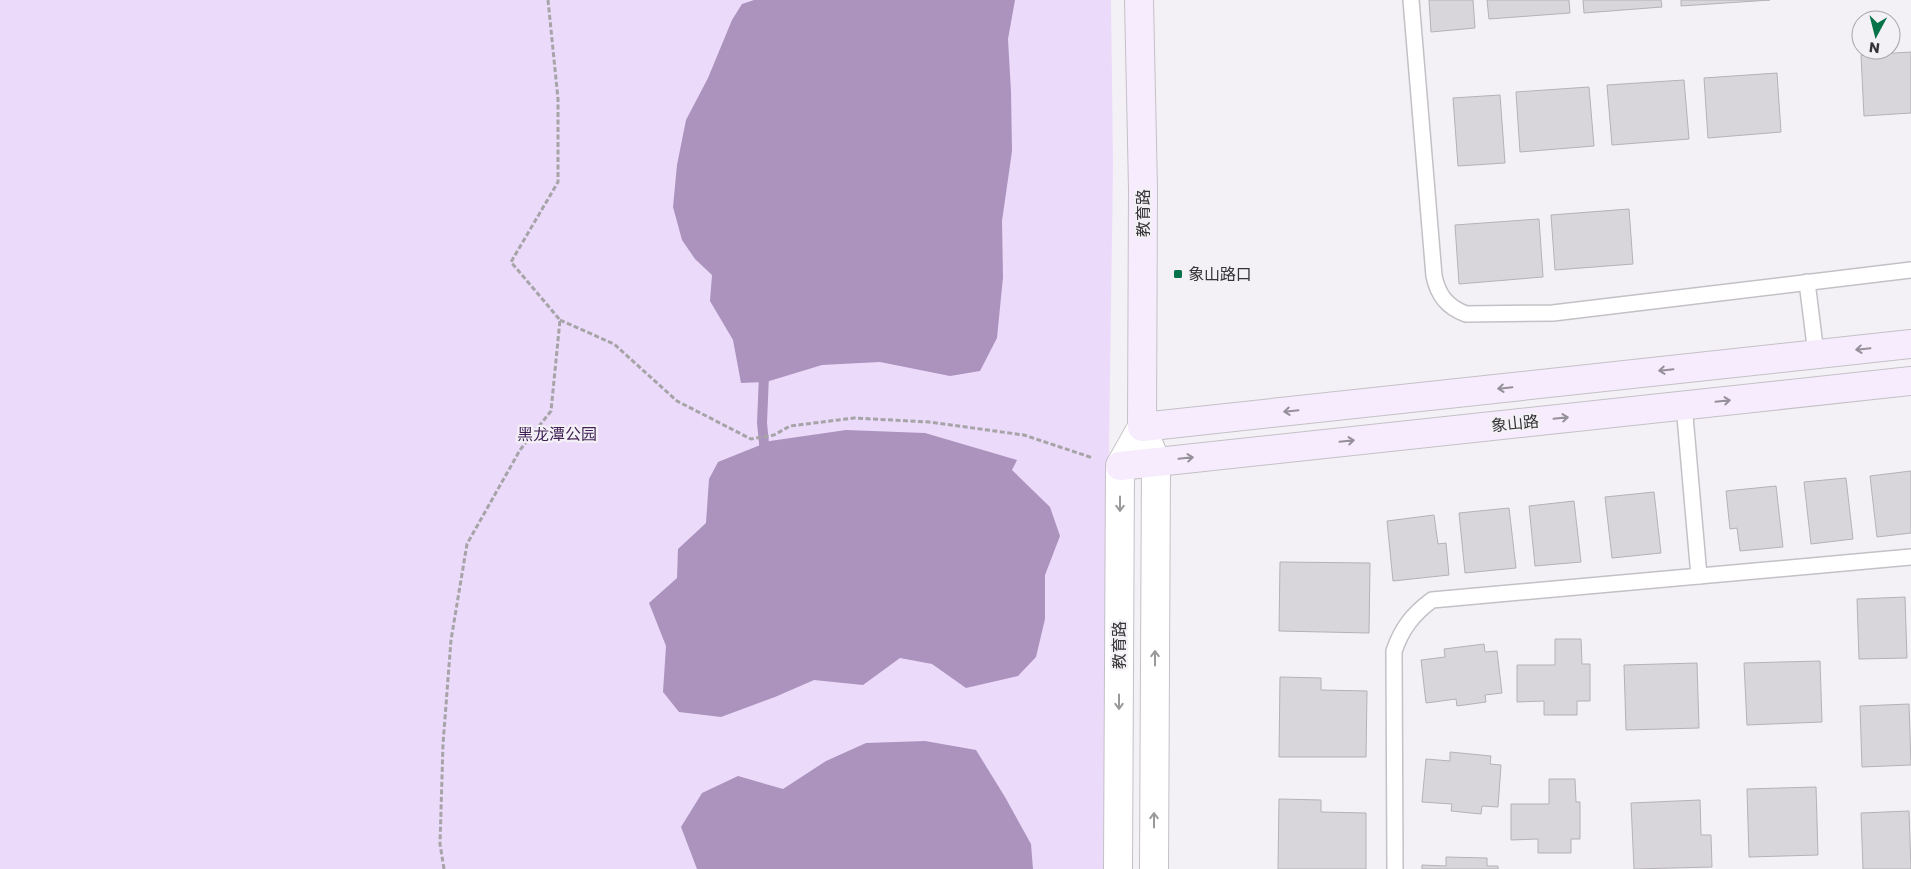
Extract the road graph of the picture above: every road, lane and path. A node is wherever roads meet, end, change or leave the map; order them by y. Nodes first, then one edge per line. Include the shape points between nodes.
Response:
1 (548, 0) edge
2 (1139, 0) edge
3 (1411, 0) edge
4 (1911, 270) edge
5 (1807, 282) junction
6 (560, 320) junction
7 (1911, 344) edge
8 (1816, 354) junction
9 (1911, 380) edge
10 (1684, 405) junction
11 (1142, 427) junction
12 (1156, 462) junction
13 (1120, 466) junction
14 (1911, 558) edge
15 (1699, 576) junction
16 (444, 869) edge
17 (1118, 869) edge
18 (1154, 869) edge
19 (1395, 869) edge

1 - 6 path via 558,99 558,182 512,262
2 - 11 main road, 教育路 via 1143,189
3 - 5 lane via 1434,276 1436,287 1448,304 1466,314 1553,313
4 - 5 lane
5 - 8 lane
6 - 13 path via 614,344 677,401 751,439 774,435 790,426 854,418 929,422 1024,436
6 - 16 path via 551,411 520,450 467,544 451,640 443,744 440,844
7 -> 8 main road
8 -> 11 main road
10 -> 9 main road, 象山路
12 -> 10 main road, 象山路
10 - 15 lane
11 - 12 street, 教育路
11 - 13 street, 教育路
12 - 13 main road, 象山路
18 -> 12 street, 教育路
13 -> 17 street, 教育路
14 - 15 lane
15 - 19 lane via 1432,600 1419,610 1407,622 1394,651

